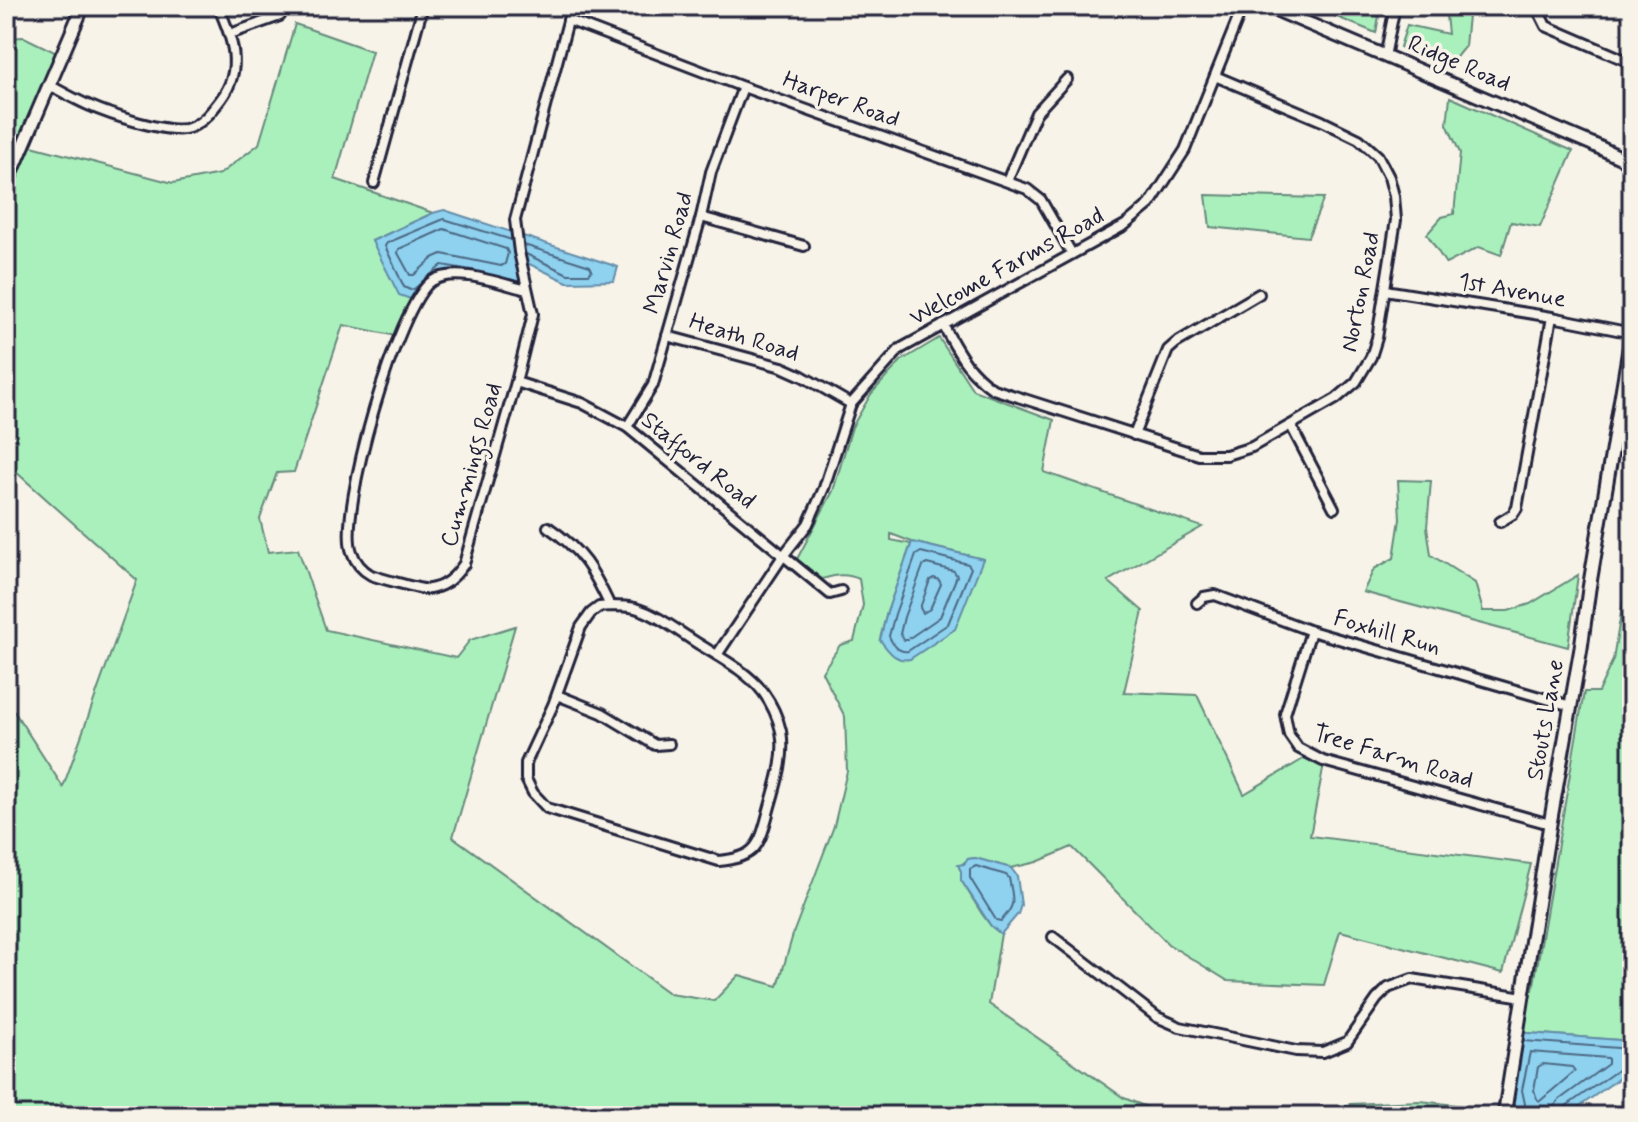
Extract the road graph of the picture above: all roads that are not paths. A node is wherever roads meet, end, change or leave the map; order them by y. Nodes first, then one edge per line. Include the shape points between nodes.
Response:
1 (83, 6) edge
2 (218, 6) edge
3 (423, 6) edge
4 (572, 6) edge
5 (1243, 6) edge
6 (1267, 6) edge
7 (1395, 6) edge
8 (1536, 6) edge
9 (280, 16) dead end
10 (568, 20) junction
11 (230, 34) junction
12 (1385, 57) junction
13 (1632, 63) edge
14 (1215, 76) junction
15 (1067, 79) dead end
16 (49, 85) junction
17 (743, 87) junction
18 (1632, 163) edge
19 (1007, 181) junction
20 (374, 183) dead end
21 (6, 186) edge
22 (701, 217) junction
23 (804, 246) dead end
24 (1072, 254) junction
25 (527, 290) junction
26 (1385, 290) junction
27 (1259, 294) dead end
28 (1552, 317) junction
29 (943, 325) junction
30 (1632, 332) edge
31 (667, 336) junction
32 (516, 382) junction
33 (851, 404) junction
34 (1291, 426) junction
35 (627, 427) junction
36 (1134, 435) junction
37 (1334, 508) dead end
38 (1500, 522) dead end
39 (548, 527) dead end
40 (783, 556) junction
41 (841, 591) dead end
42 (1197, 603) dead end
43 (610, 606) junction
44 (1311, 631) junction
45 (717, 655) junction
46 (557, 695) junction
47 (1571, 706) junction
48 (669, 744) dead end
49 (1550, 824) junction
50 (1053, 937) dead end
51 (1523, 997) junction
52 (1504, 1116) edge

1 - 16 street
2 - 11 street
3 - 20 street
4 - 10 street, Cummings Road
5 - 14 street, Welcome Farms Road
6 - 12 street, Ridge Road
7 - 12 street
8 - 13 street via 1546,26
9 - 11 street
10 - 17 street, Harper Road
10 - 25 street, Cummings Road via 515,220
11 - 16 street via 234,63 228,89 200,123 186,129 162,129 89,106
12 - 18 street, Ridge Road
14 - 24 street, Welcome Farms Road via 1185,150 1150,204 1125,225
14 - 26 street, Norton Road via 1359,139 1378,156 1389,177 1396,220
15 - 19 street via 1036,113
16 - 21 street
17 - 19 street, Harper Road
17 - 22 street, Marvin Road via 711,172
19 - 24 street, Harper Road via 1041,200
22 - 23 street
22 - 31 street, Marvin Road
24 - 29 street, Welcome Farms Road
25 - 32 street, Cummings Road via 533,314
25 - 32 street, Cummings Road via 461,274 432,281 421,292 392,353 357,479 348,533 359,565 371,574 426,590 455,576 464,564
26 - 28 street, 1st Avenue
26 - 34 street, Norton Road via 1375,348 1362,374 1341,395
27 - 36 street via 1168,350
28 - 30 street, 1st Avenue
28 - 38 street via 1517,508
29 - 33 street, Welcome Farms Road via 900,349
29 - 36 street, Norton Road via 964,364 993,389
30 - 47 street, Stouts Lane
31 - 33 street, Heath Road via 782,367
31 - 35 street, Marvin Road via 653,385
32 - 35 street, Stafford Road via 582,403
33 - 40 street, Welcome Farms Road via 808,524
34 - 36 street, Norton Road via 1243,451 1217,456
34 - 37 street
35 - 40 street, Stafford Road
39 - 43 street via 578,551
40 - 41 street, Stafford Road via 830,594
40 - 45 street, Welcome Farms Road
42 - 44 street, Foxhill Run via 1215,595
43 - 45 street via 657,618
43 - 46 street via 599,607 581,627
44 - 47 street, Foxhill Run
44 - 49 street, Tree Farm Road via 1285,714 1298,748 1323,761
45 - 46 street via 764,693 781,729 783,749 761,840 734,860 719,861 547,808 529,786 526,763
46 - 48 street via 602,713 655,745
47 - 49 street, Stouts Lane
49 - 51 street, Stouts Lane
50 - 51 street via 1157,1017 1180,1027 1296,1051 1323,1052 1347,1042 1388,988 1412,979
51 - 52 street, Stouts Lane

